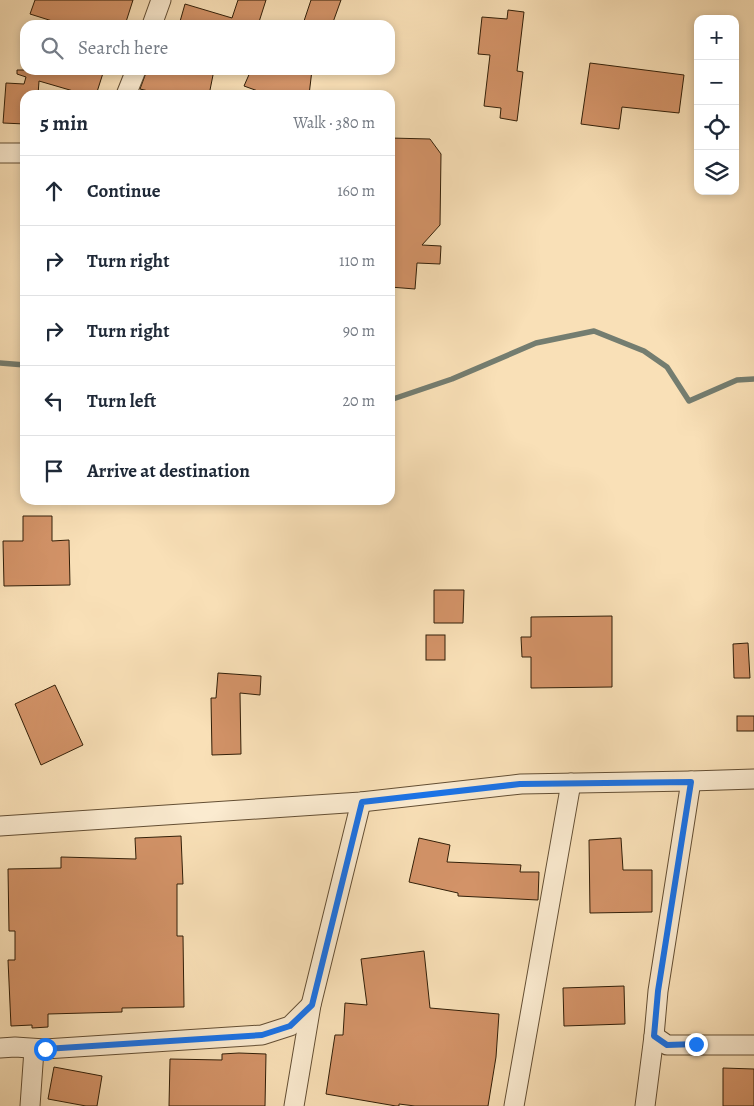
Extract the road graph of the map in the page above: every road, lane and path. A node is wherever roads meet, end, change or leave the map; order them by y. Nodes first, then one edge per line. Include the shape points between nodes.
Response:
1 (161, 0) edge
2 (154, 20) edge
3 (134, 75) edge
4 (128, 90) edge
5 (0, 153) edge
6 (20, 153) edge
7 (754, 779) edge
8 (691, 782) junction
9 (572, 783) junction
10 (362, 802) junction
11 (0, 826) edge
12 (312, 1005) junction
13 (654, 1036) junction
14 (754, 1045) edge
15 (0, 1048) edge
16 (34, 1050) junction
17 (30, 1106) edge
18 (294, 1106) edge
19 (514, 1106) edge
20 (646, 1106) edge

1 - 2 street
3 - 4 street
5 - 6 street
7 - 8 street
8 - 9 street
8 - 13 street via 658,991
9 - 10 street via 520,784
9 - 19 street
10 - 11 street
10 - 12 street
12 - 16 street via 290,1026 262,1035
12 - 18 street
13 - 14 street via 667,1045
13 - 20 street
15 - 16 street
16 - 17 street

